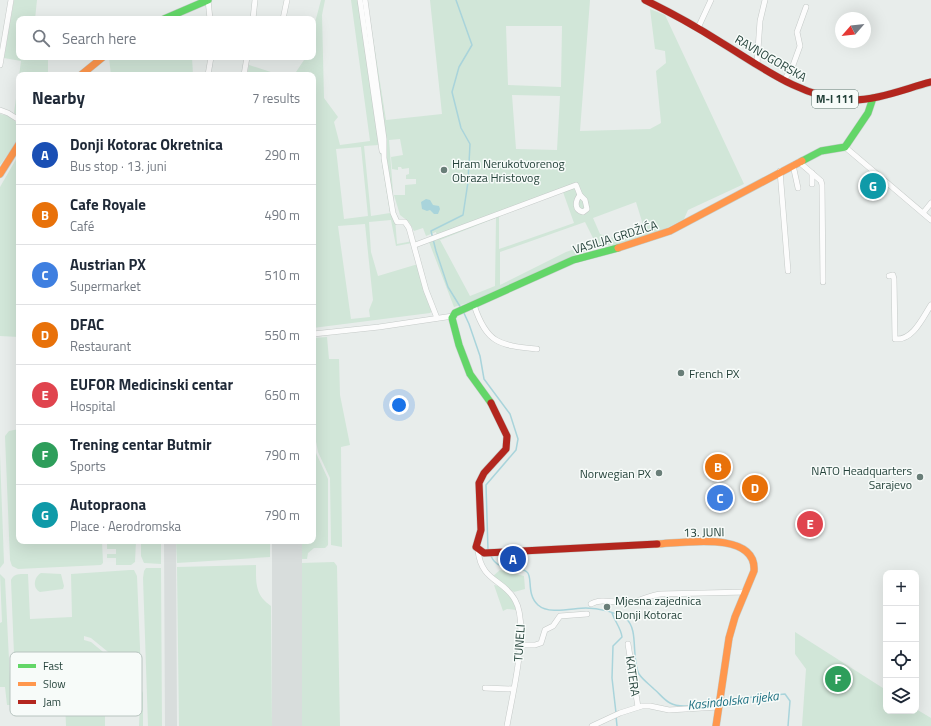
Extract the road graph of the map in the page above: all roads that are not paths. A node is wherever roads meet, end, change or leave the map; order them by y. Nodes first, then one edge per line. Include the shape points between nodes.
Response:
1 (11, 0) edge
2 (208, 0) edge
3 (255, 0) edge
4 (287, 0) edge
5 (360, 0) edge
6 (365, 0) edge
7 (645, 0) edge
8 (711, 0) edge
9 (765, 0) edge
10 (806, 7) dead end
11 (171, 16) edge
12 (210, 16) edge
13 (253, 16) edge
14 (284, 16) edge
15 (698, 28) junction
16 (100, 60) edge
17 (210, 60) edge
18 (247, 60) edge
19 (757, 64) junction
20 (0, 65) edge
21 (86, 72) edge
22 (208, 72) edge
23 (245, 72) edge
24 (784, 80) junction
25 (931, 82) edge
26 (873, 98) junction
27 (0, 110) edge
28 (16, 118) edge
29 (846, 147) junction
30 (16, 149) edge
31 (384, 158) junction
32 (796, 164) junction
33 (780, 171) junction
34 (812, 173) junction
35 (0, 174) edge
36 (812, 184) dead end
37 (798, 188) dead end
38 (580, 195) dead end
39 (931, 204) edge
40 (923, 213) junction
41 (931, 220) edge
42 (414, 245) junction
43 (788, 271) dead end
44 (889, 276) dead end
45 (823, 282) dead end
46 (931, 305) edge
47 (473, 306) junction
48 (455, 314) junction
49 (437, 318) junction
50 (316, 334) edge
51 (537, 350) dead end
52 (481, 552) junction
53 (746, 592) junction
54 (591, 604) dead end
55 (587, 614) dead end
56 (628, 644) dead end
57 (520, 645) junction
58 (485, 688) dead end
59 (513, 689) junction
60 (719, 702) junction
61 (638, 707) junction
62 (507, 726) edge
63 (592, 726) edge
64 (716, 726) edge

1 - 20 street
2 - 11 street
2 - 12 street
3 - 13 street
4 - 14 street
5 - 31 street
6 - 31 street via 384,139
7 - 15 street, RAVNOGORSKA / M-I 111
8 - 15 street
9 - 19 street via 760,21
10 - 24 street via 797,32 799,50
15 - 19 street, RAVNOGORSKA / M-I 111
16 - 21 street
17 - 22 street
18 - 23 street
19 - 24 street, RAVNOGORSKA / M-I 111
24 - 26 street, RAVNOGORSKA / M-I 111 via 805,90 836,99
25 - 26 street, RAVNOGORSKA / M-I 111
26 - 29 street via 868,114
27 - 28 street
29 - 32 street, VASILJA GRDŽIĆA via 825,149
29 - 40 street
30 - 35 street
31 - 42 street via 393,213 397,222 407,224
32 - 33 street, VASILJA GRDŽIĆA
32 - 34 street
32 - 37 street
33 - 43 street
33 - 47 street, VASILJA GRDŽIĆA via 670,231 641,242 573,260
34 - 36 street
34 - 45 street via 821,181 822,186
38 - 42 street via 576,185
39 - 40 street
40 - 41 street
42 - 49 street via 426,290
44 - 46 street via 893,275 894,279 896,339 901,340 910,335
47 - 48 street, VASILJA GRDŽIĆA
47 - 51 street via 483,329 496,340 507,346
48 - 49 street
48 - 52 street via 452,322 470,374 493,406 507,436 506,449 484,473 480,483 481,530 476,547
49 - 50 street
52 - 53 street, 13. JUNI via 729,542 747,554 754,564
52 - 57 street, TUNELI via 479,558 486,572 512,595 517,604 521,622
53 - 54 street via 661,594 633,602 599,601
53 - 60 street, 13. JUNI via 729,638
55 - 57 street via 560,616 553,626 545,630 541,643
56 - 61 street, KATERA
57 - 59 street, TUNELI
58 - 59 street
59 - 62 street, TUNELI
60 - 61 street, KATERA via 669,710 650,706
60 - 64 street, 13. JUNI
61 - 63 street, KATERA

